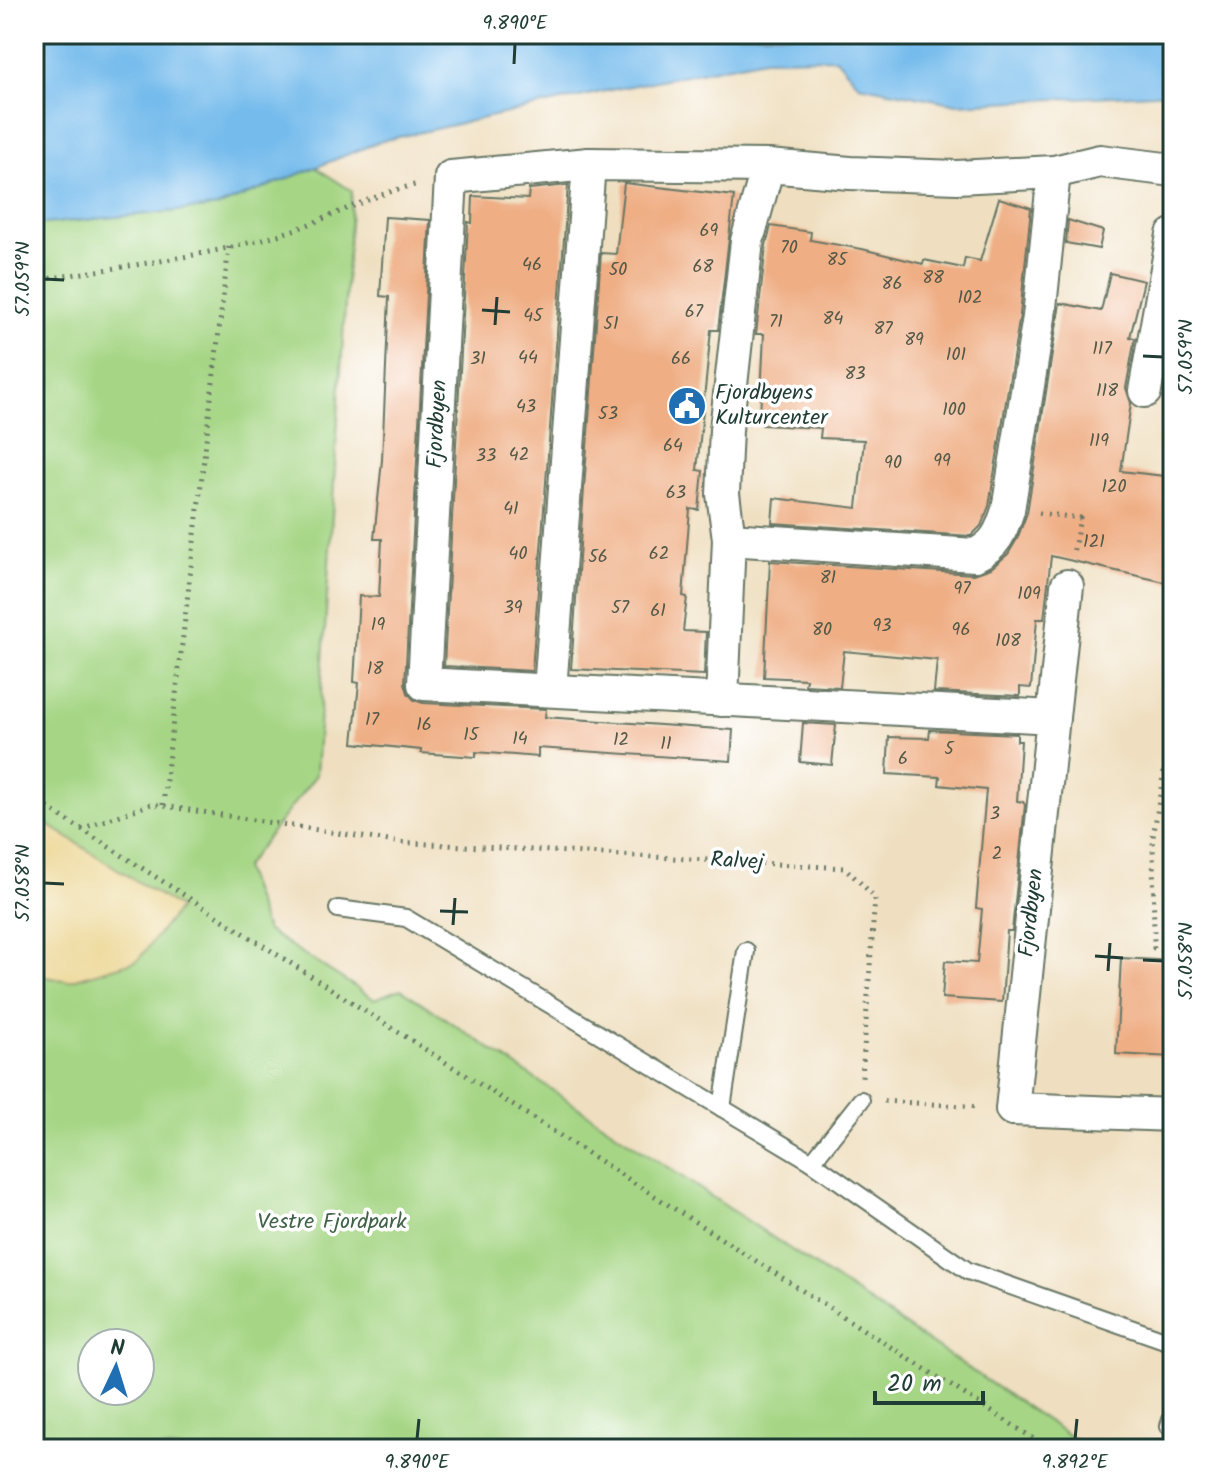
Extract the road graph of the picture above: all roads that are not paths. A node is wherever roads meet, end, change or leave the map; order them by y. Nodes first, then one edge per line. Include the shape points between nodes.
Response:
1 (589, 164) junction
2 (768, 166) junction
3 (1173, 170) edge
4 (1054, 172) junction
5 (1173, 235) edge
6 (1145, 391) dead end
7 (729, 539) junction
8 (1067, 586) road end
9 (550, 690) junction
10 (722, 700) junction
11 (1053, 717) junction
12 (338, 909) dead end
13 (746, 951) dead end
14 (861, 1100) road end
15 (722, 1108) junction
16 (1173, 1115) edge
17 (812, 1162) junction
18 (1173, 1343) edge
19 (1173, 1414) edge
20 (1173, 1429) edge

1 - 2 street
1 - 9 street
1 - 9 street, Fjordbyen via 451,177 424,684
2 - 4 street via 957,177
2 - 7 street via 747,241 726,430 723,494
3 - 4 street via 1100,161
4 - 7 street via 1039,317 1008,510 991,547 975,555
5 - 6 street
7 - 10 street
8 - 11 street, Fjordbyen
9 - 10 street, Fjordbyen
10 - 11 street, Fjordbyen
11 - 16 street, Fjordbyen via 1012,1109
12 - 15 lane via 406,918
13 - 15 lane
14 - 17 lane
15 - 17 lane
17 - 18 lane via 968,1271
19 - 20 lane

